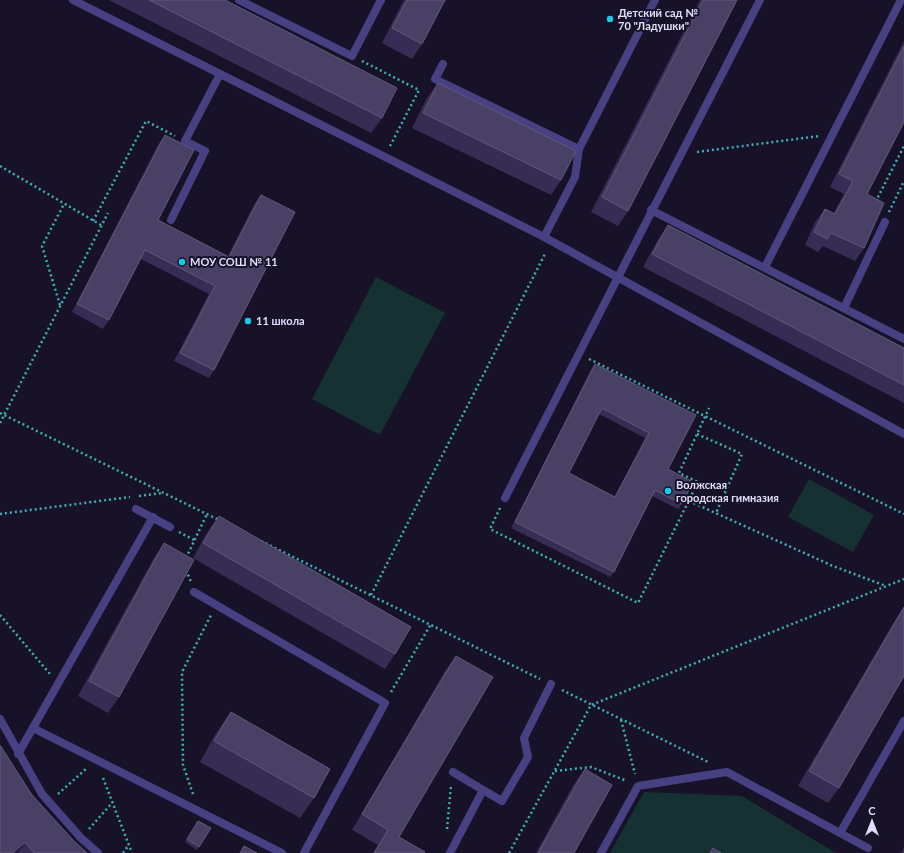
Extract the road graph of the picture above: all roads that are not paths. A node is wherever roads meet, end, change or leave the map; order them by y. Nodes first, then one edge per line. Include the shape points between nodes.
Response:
1 (73, 0) edge
2 (239, 0) edge
3 (381, 0) edge
4 (655, 0) edge
5 (760, 0) edge
6 (901, 0) edge
7 (443, 64) dead end
8 (220, 74) junction
9 (579, 149) junction
10 (651, 210) junction
11 (171, 220) dead end
12 (885, 222) edge
13 (544, 237) junction
14 (765, 267) junction
15 (617, 277) junction
16 (844, 308) junction
17 (904, 339) edge
18 (904, 434) edge
19 (505, 498) road end
20 (136, 509) dead end
21 (153, 517) junction
22 (170, 527) dead end
23 (194, 592) road end
24 (551, 684) road end
25 (0, 719) edge
26 (904, 721) edge
27 (33, 728) junction
28 (18, 754) junction
29 (453, 772) road end
30 (483, 790) junction
31 (840, 833) junction
32 (868, 848) dead end
33 (98, 853) edge
34 (282, 853) edge
35 (304, 853) edge
36 (450, 853) edge
37 (601, 853) edge

1 - 8 lane
2 - 3 lane via 352,56
4 - 9 lane
5 - 10 lane
6 - 14 lane
7 - 9 lane via 435,79
8 - 11 lane via 185,141 205,151
8 - 13 lane
9 - 13 lane via 575,177
10 - 14 lane
10 - 15 lane
12 - 16 lane
13 - 15 lane
14 - 16 lane
15 - 18 lane
15 - 19 lane
16 - 17 lane
20 - 21 lane
21 - 22 lane
21 - 27 lane
23 - 35 lane via 385,703
24 - 30 lane via 524,738 528,757 502,801
25 - 28 lane
26 - 31 lane
27 - 28 lane
27 - 34 lane
28 - 33 lane via 42,794 81,838
29 - 30 lane
30 - 36 lane
31 - 32 lane
31 - 37 lane via 727,772 638,786

